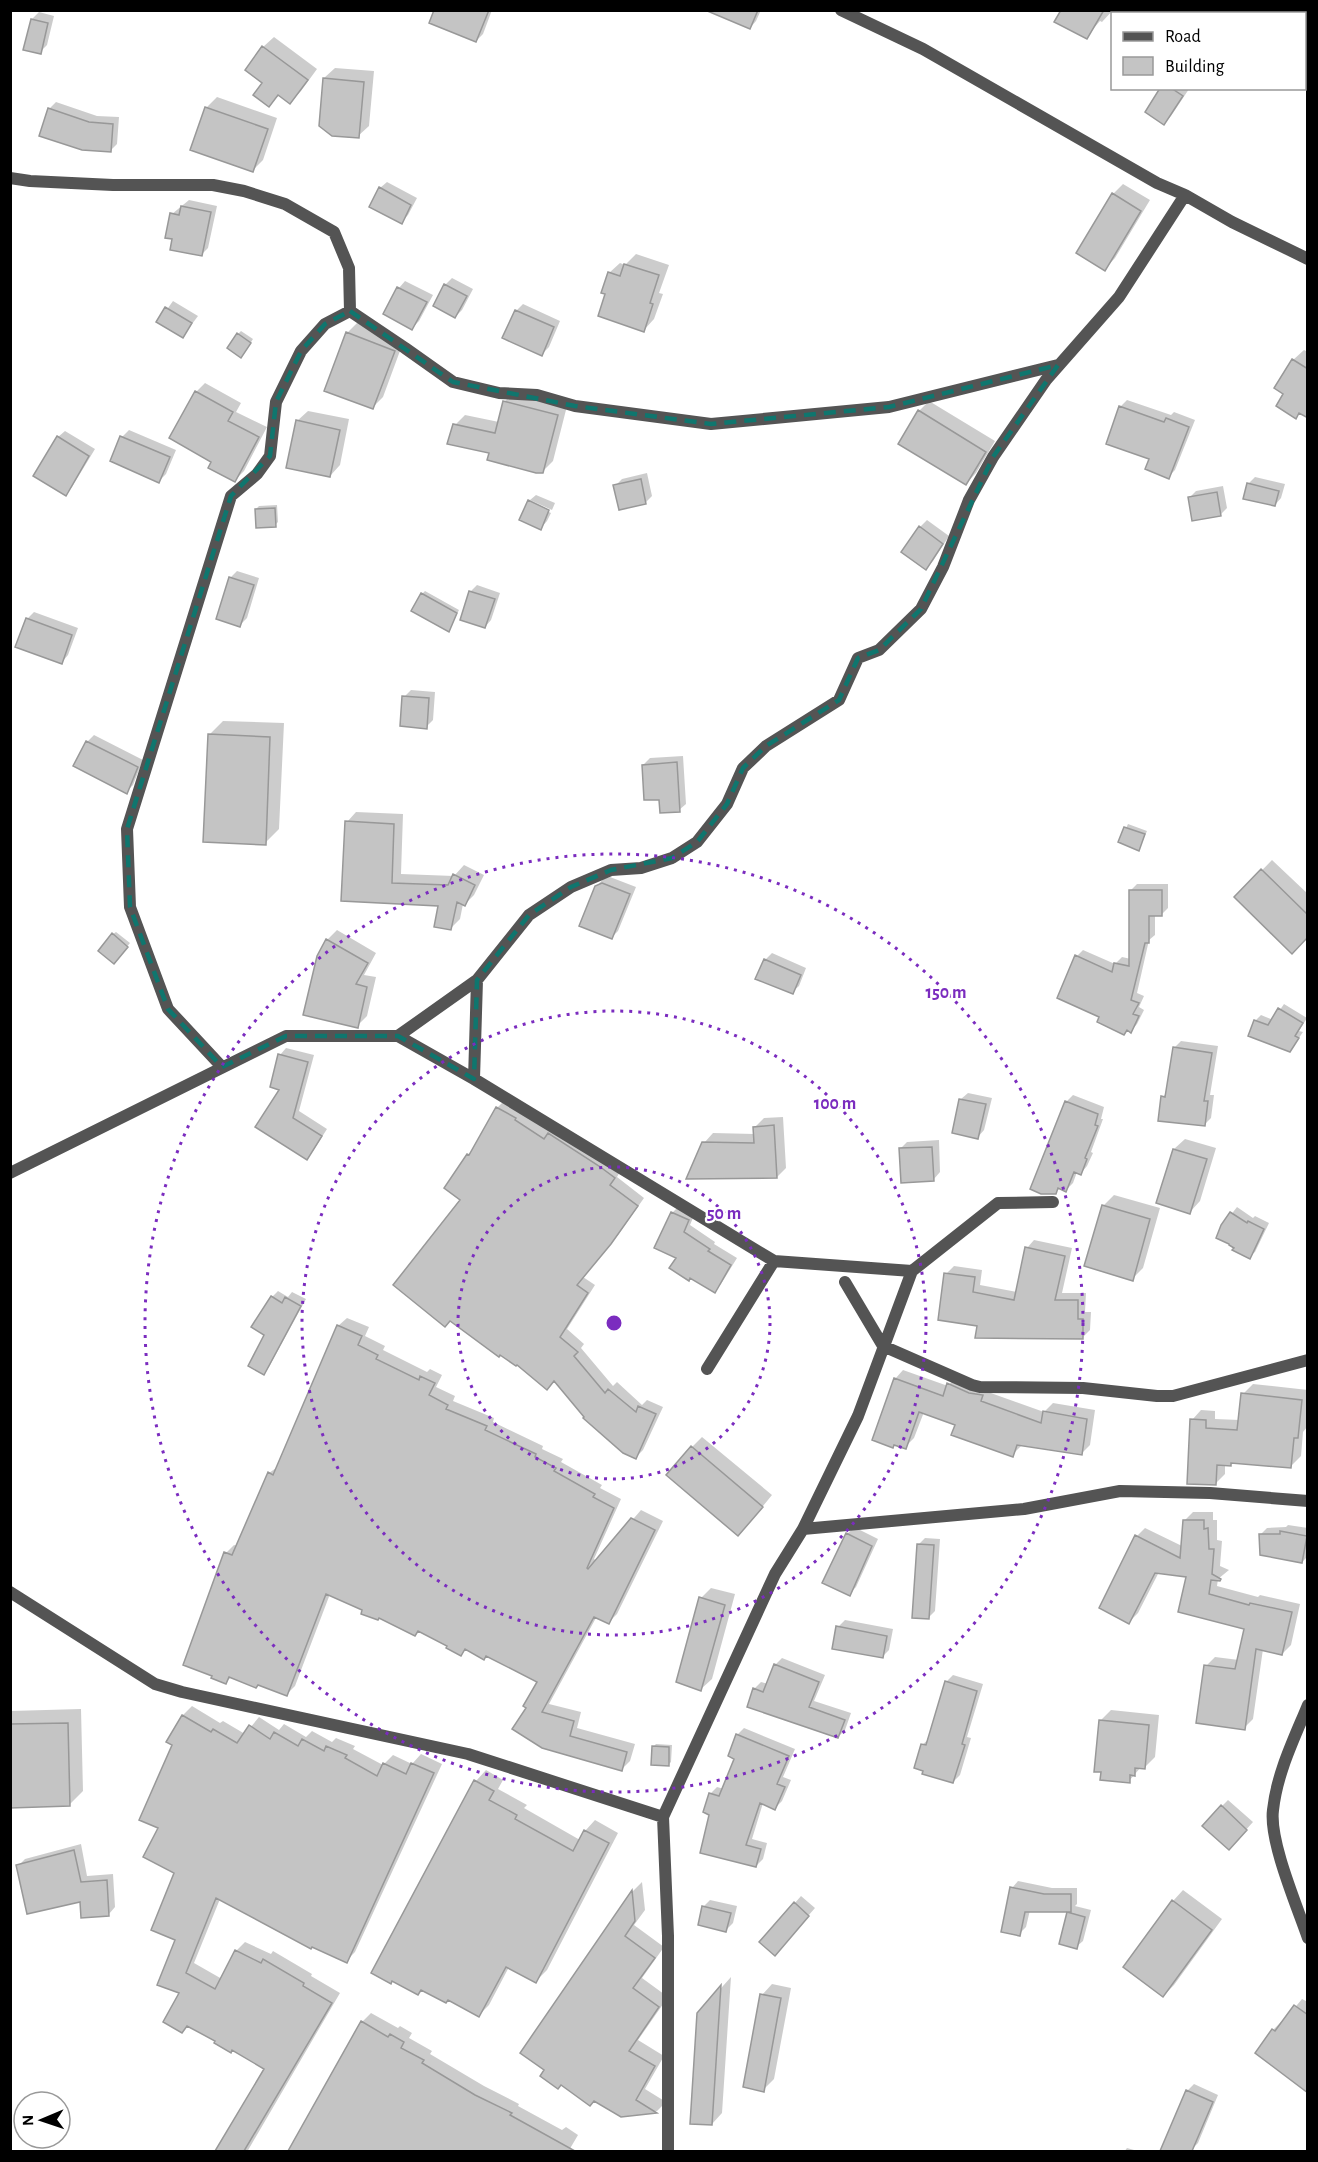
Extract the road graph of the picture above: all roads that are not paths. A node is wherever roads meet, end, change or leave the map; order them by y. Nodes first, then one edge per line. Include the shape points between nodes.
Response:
1 (841, 10) edge
2 (10, 178) edge
3 (1185, 195) junction
4 (1308, 259) edge
5 (350, 311) junction
6 (1058, 366) junction
7 (477, 980) junction
8 (398, 1036) junction
9 (222, 1067) junction
10 (474, 1079) junction
11 (10, 1173) edge
12 (1053, 1203) dead end
13 (774, 1261) junction
14 (912, 1271) junction
15 (844, 1282) dead end
16 (883, 1346) junction
17 (1308, 1360) edge
18 (706, 1369) dead end
19 (1308, 1501) edge
20 (803, 1529) junction
21 (10, 1592) edge
22 (1308, 1705) edge
23 (663, 1817) junction
24 (1308, 1938) edge
25 (668, 2151) edge

1 - 3 street via 924,49 1157,183
2 - 5 street via 113,185 213,185 285,204 334,231 349,268
3 - 4 street
3 - 6 street via 1119,297
5 - 6 street via 453,382 499,393 537,395 575,406 711,424 889,407
5 - 9 street via 325,324 302,351 276,402 270,456 257,474 231,496 127,829 130,906 168,1009
6 - 7 street via 993,457 969,500 943,567 921,609 879,650 858,657 839,700 766,746 743,768 727,804 697,842 672,858 641,868 611,870 571,887 529,915
7 - 8 street
7 - 10 street
8 - 9 street via 286,1036
8 - 10 street
9 - 11 street
10 - 13 street
12 - 14 street via 998,1203
13 - 14 street
13 - 18 street
14 - 16 street
15 - 16 street
16 - 17 street via 980,1387 1083,1388 1157,1396 1173,1396
16 - 20 street via 858,1416
19 - 20 street via 1120,1491 1024,1509
20 - 23 street via 775,1574
21 - 23 street via 155,1684 468,1754
22 - 24 street via 1283,1764 1272,1811 1274,1835
23 - 25 street via 668,1936

